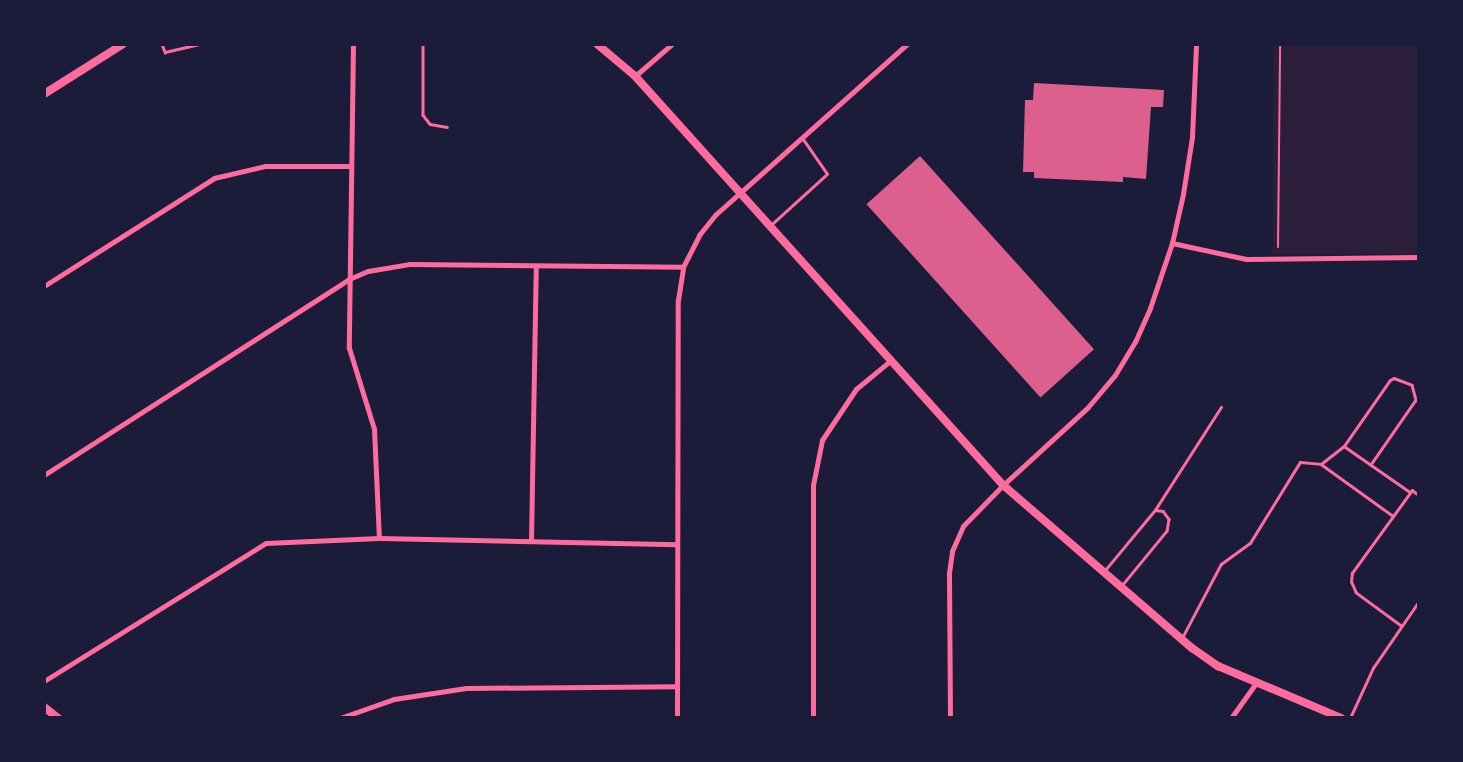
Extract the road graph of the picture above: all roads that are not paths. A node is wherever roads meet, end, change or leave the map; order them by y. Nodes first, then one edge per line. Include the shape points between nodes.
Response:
1 (123, 44) edge
2 (162, 44) edge
3 (200, 44) edge
4 (353, 44) edge
5 (423, 44) edge
6 (597, 44) edge
7 (672, 44) edge
8 (907, 44) edge
9 (1196, 44) edge
10 (109, 47) edge
11 (635, 76) junction
12 (44, 94) edge
13 (447, 127) dead end
14 (802, 138) junction
15 (351, 166) junction
16 (740, 194) junction
17 (769, 226) junction
18 (1172, 243) junction
19 (1419, 257) edge
20 (537, 266) junction
21 (683, 267) junction
22 (349, 279) junction
23 (44, 286) edge
24 (891, 360) junction
25 (1221, 407) dead end
26 (1344, 446) junction
27 (1321, 464) junction
28 (1371, 465) junction
29 (44, 475) edge
30 (1003, 485) junction
31 (1410, 492) junction
32 (1419, 495) edge
33 (1155, 510) junction
34 (1393, 516) junction
35 (379, 538) junction
36 (531, 541) junction
37 (677, 544) junction
38 (1104, 572) junction
39 (1122, 587) junction
40 (1419, 601) edge
41 (1401, 626) junction
42 (1181, 639) junction
43 (44, 681) edge
44 (1256, 683) junction
45 (677, 686) junction
46 (44, 707) edge
47 (58, 718) edge
48 (340, 718) edge
49 (677, 718) edge
50 (813, 718) edge
51 (950, 718) edge
52 (1231, 718) edge
53 (1341, 718) edge
54 (1350, 718) edge

1 - 10 main road
2 - 3 lane via 165,52
4 - 15 street
5 - 13 lane via 423,115 430,124
6 - 11 main road
7 - 11 street
8 - 14 street
9 - 18 street via 1192,137
10 - 12 main road
11 - 16 main road
14 - 16 street
14 - 17 lane via 827,174
15 - 22 street
15 - 23 street via 265,166 214,178
16 - 17 main road
16 - 21 street via 707,225
17 - 24 main road
18 - 19 street via 1245,259
18 - 30 street via 1150,308 1115,376 1080,415
20 - 21 street
20 - 22 street via 410,264
20 - 36 street
21 - 37 street via 678,300
22 - 29 street
22 - 35 street via 349,348 374,429
24 - 30 main road
24 - 50 street via 856,389 822,440 813,485
25 - 33 lane
26 - 27 lane
26 - 28 lane
26 - 28 lane via 1390,380 1394,377 1412,385 1416,401
27 - 34 lane
27 - 42 lane via 1300,462 1250,543 1221,564
28 - 31 lane
30 - 38 main road
30 - 51 street via 963,526 952,551
31 - 32 lane
31 - 34 lane
33 - 38 lane
33 - 39 lane via 1169,519 1167,531
34 - 41 lane via 1352,573 1351,582 1356,593
35 - 36 street
35 - 43 street via 266,543
36 - 37 street
37 - 45 street
38 - 39 main road
39 - 42 main road
40 - 41 lane
41 - 54 lane via 1373,668
42 - 44 main road via 1218,666
44 - 52 street
44 - 53 main road
45 - 48 street via 466,688 394,699
45 - 49 street
46 - 47 main road

